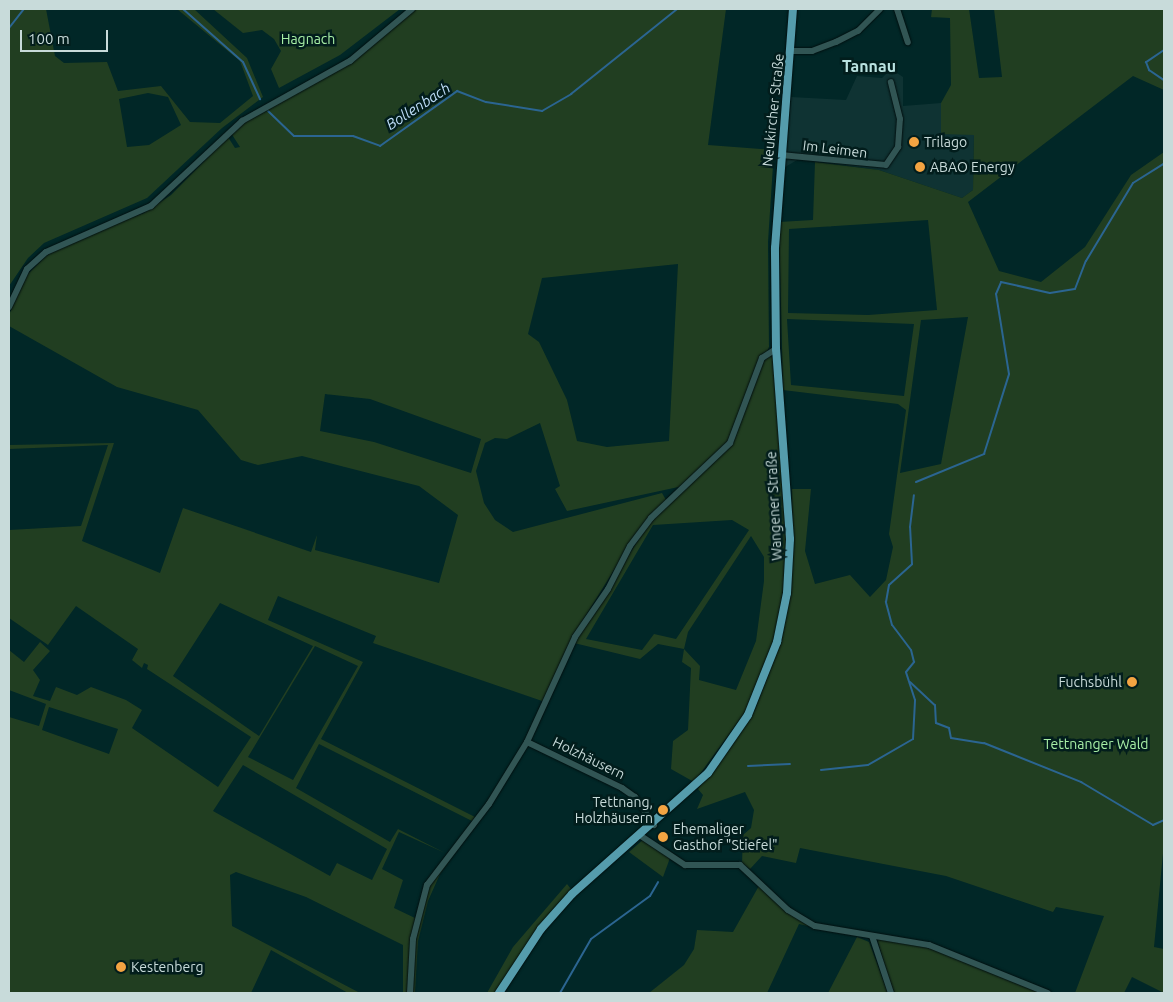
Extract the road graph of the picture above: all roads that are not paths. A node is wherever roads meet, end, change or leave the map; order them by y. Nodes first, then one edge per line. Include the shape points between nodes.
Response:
1 (412, 9) edge
2 (793, 9) edge
3 (880, 9) edge
4 (897, 9) edge
5 (908, 42) dead end
6 (792, 51) junction
7 (891, 82) dead end
8 (781, 155) junction
9 (776, 213) joint
10 (9, 307) edge
11 (776, 348) junction
12 (527, 742) junction
13 (654, 825) junction
14 (641, 836) junction
15 (872, 936) junction
16 (410, 993) edge
17 (499, 993) edge
18 (891, 993) edge
19 (1048, 993) edge

1 - 10 street via 360,53 242,121 151,206 46,252 27,269
2 - 6 main road, Neukircher Straße
3 - 6 street via 858,30 836,42 812,51
4 - 5 street
6 - 8 main road, Neukircher Straße
7 - 8 street, Im Leimen via 899,101 898,147 886,166
8 - 9 main road, Neukircher Straße
9 - 11 main road, Wangener Straße
11 - 12 street via 762,358 730,444 651,518 630,546 608,589 575,637
11 - 13 main road, Wangener Straße via 790,527 782,626 768,672 738,731 708,773
12 - 13 street, Holzhäusern via 622,788 635,797
12 - 16 street via 489,804 427,885 413,939
13 - 14 main road, Wangener Straße
14 - 15 street via 685,865 731,863 750,872 800,919 825,929
14 - 17 main road, Wangener Straße via 555,912
15 - 18 street
15 - 19 street via 929,945

